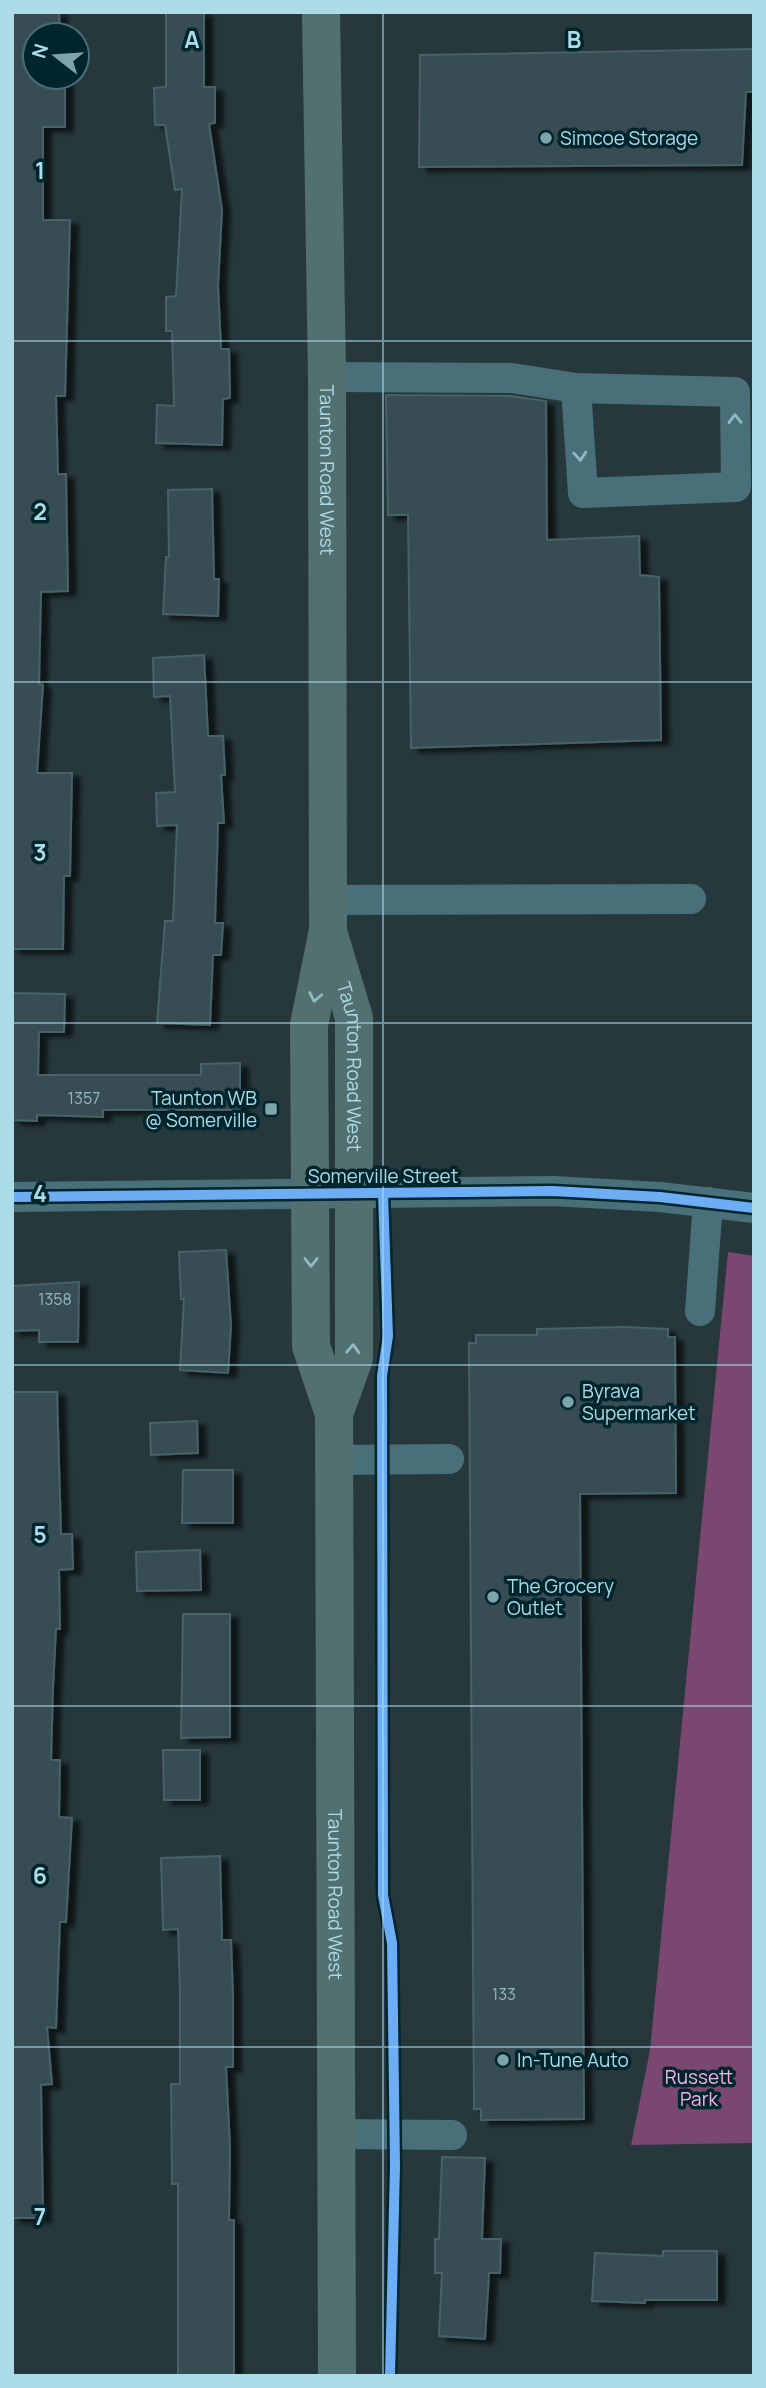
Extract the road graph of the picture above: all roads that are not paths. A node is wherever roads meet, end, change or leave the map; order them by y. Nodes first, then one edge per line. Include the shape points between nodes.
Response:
1 (321, 12) edge
2 (327, 377) junction
3 (576, 388) junction
4 (691, 899) dead end
5 (328, 915) junction
6 (310, 1194) junction
7 (354, 1194) junction
8 (12, 1197) edge
9 (708, 1202) junction
10 (754, 1208) edge
11 (700, 1311) dead end
12 (334, 1414) junction
13 (449, 1459) dead end
14 (335, 1460) junction
15 (336, 2134) junction
16 (452, 2135) dead end
17 (337, 2376) edge

1 - 2 main road, Taunton Road West
2 - 3 street via 512,378
2 - 5 main road, Taunton Road West
3 -> 3 street via 583,493 736,487 735,392
4 - 5 street
5 -> 6 main road, Taunton Road West via 309,1025
5 - 7 main road, Taunton Road West via 354,1018
6 - 7 street, Somerville Street
6 - 8 street, Somerville Street
6 -> 12 main road, Taunton Road West via 311,1346
7 - 9 street, Somerville Street via 553,1191
12 -> 7 main road, Taunton Road West via 354,1357
9 - 10 street, Somerville Street
9 - 11 street
12 - 14 main road, Taunton Road West
13 - 14 street
14 - 15 main road, Taunton Road West
15 - 16 street
15 - 17 main road, Taunton Road West

